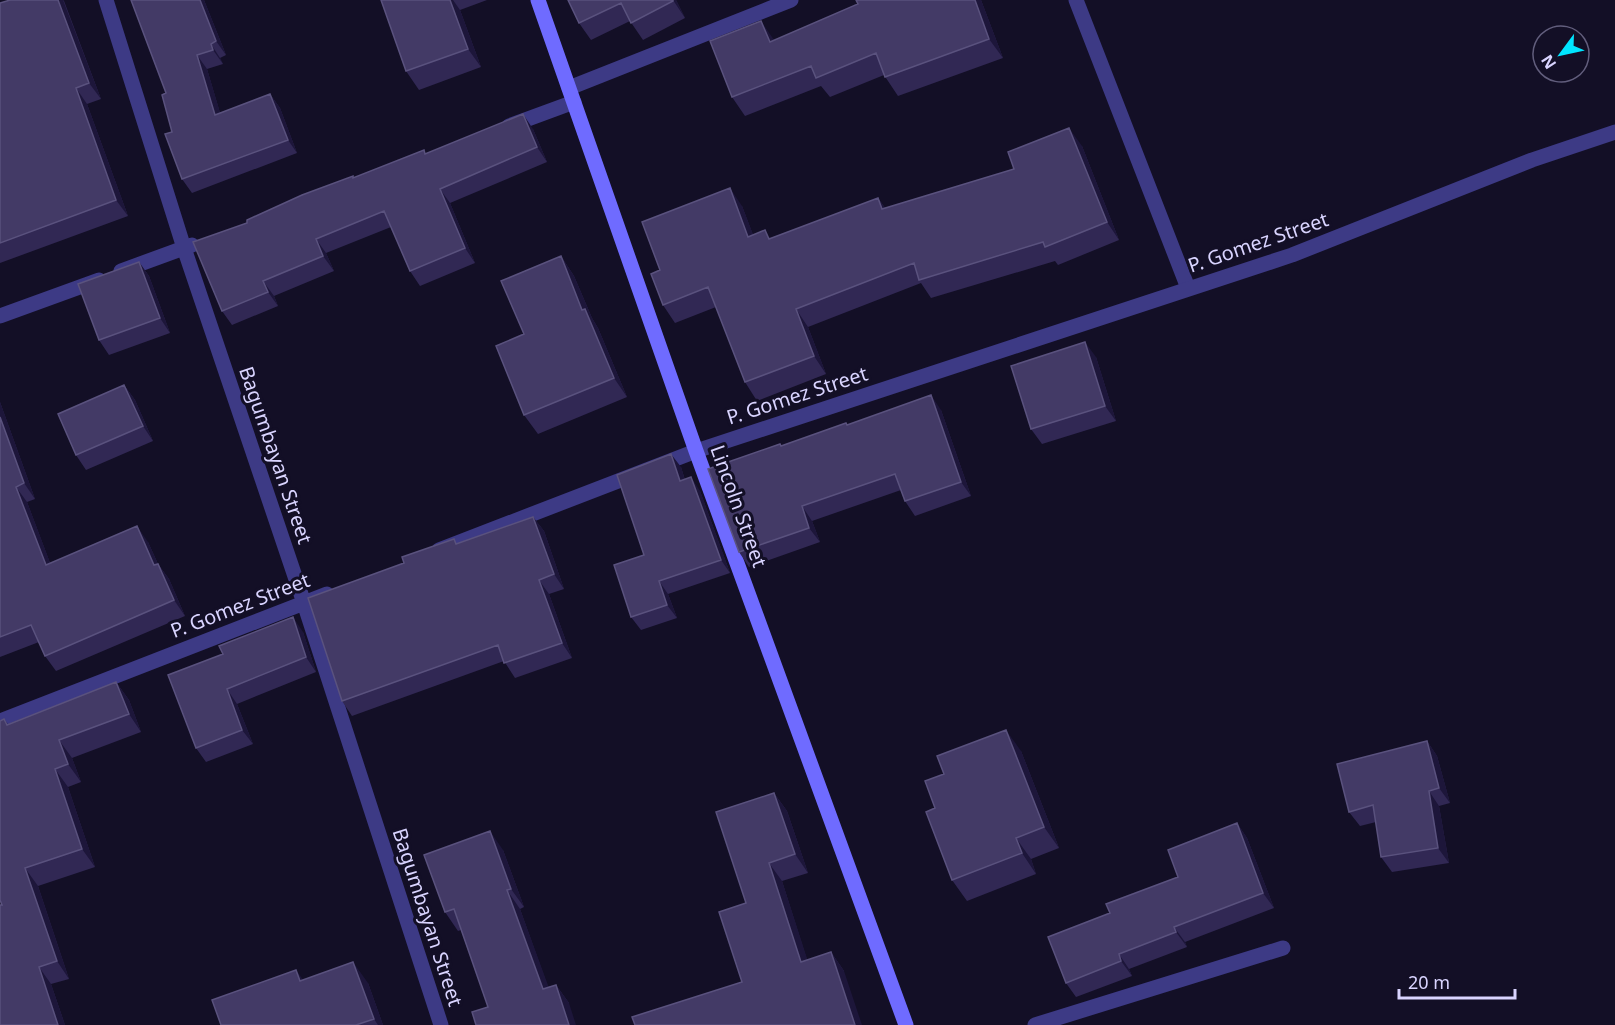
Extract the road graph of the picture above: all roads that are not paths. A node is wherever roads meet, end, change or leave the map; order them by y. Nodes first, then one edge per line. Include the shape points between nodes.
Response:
1 (106, 0) edge
2 (538, 0) edge
3 (791, 0) edge
4 (1076, 0) edge
5 (571, 95) junction
6 (496, 131) edge
7 (1615, 132) edge
8 (206, 240) edge
9 (184, 248) junction
10 (1188, 288) junction
11 (0, 316) edge
12 (696, 451) junction
13 (424, 556) edge
14 (337, 590) edge
15 (304, 603) junction
16 (0, 721) edge
17 (1283, 948) dead end
18 (441, 1025) edge
19 (906, 1025) edge
20 (1035, 1025) edge

1 - 9 street, Bagumbayan Street
2 - 5 street, Lincoln Street
3 - 5 street
4 - 10 street
5 - 6 street
5 - 12 street, Lincoln Street
7 - 10 street, P. Gomez Street via 1532,160 1292,255
8 - 9 street
9 - 11 street
9 - 15 street, Bagumbayan Street
10 - 12 street, P. Gomez Street
12 - 13 street, P. Gomez Street
12 - 19 street, Lincoln Street
14 - 15 street, P. Gomez Street
15 - 16 street, P. Gomez Street
15 - 18 street, Bagumbayan Street
17 - 20 street

